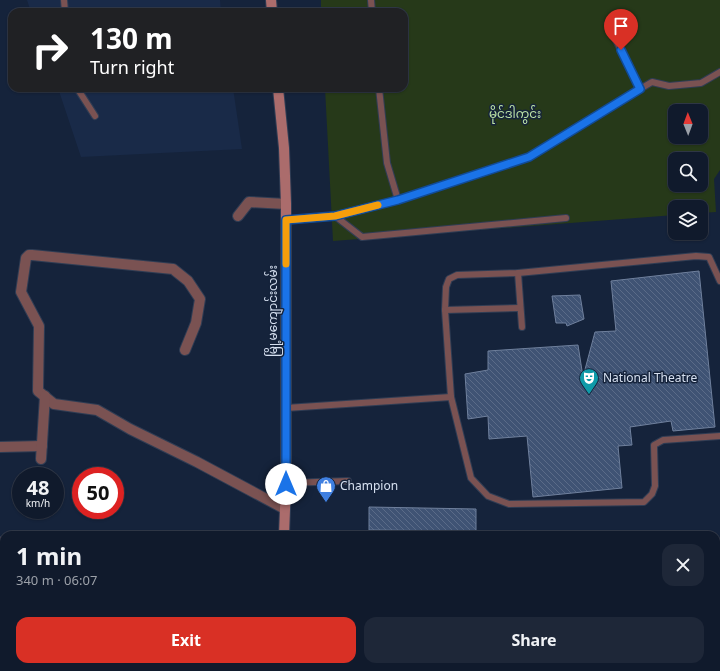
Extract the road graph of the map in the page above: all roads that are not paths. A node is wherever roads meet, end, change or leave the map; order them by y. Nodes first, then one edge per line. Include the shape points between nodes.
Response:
1 (608, 24) dead end
2 (720, 72) edge
3 (640, 89) junction
4 (80, 92) edge
5 (278, 92) edge
6 (379, 92) edge
7 (95, 116) dead end
8 (398, 200) junction
9 (286, 204) junction
10 (238, 216) dead end
11 (335, 216) junction
12 (566, 218) dead end
13 (286, 220) junction
14 (518, 273) junction
15 (720, 282) edge
16 (520, 308) junction
17 (445, 310) junction
18 (522, 327) dead end
19 (185, 350) dead end
20 (45, 396) junction
21 (451, 397) junction
22 (286, 408) junction
23 (720, 436) edge
24 (42, 446) junction
25 (0, 447) edge
26 (41, 459) dead end
27 (348, 481) dead end
28 (286, 484) junction
29 (285, 509) junction
30 (284, 531) edge

1 - 3 lane
2 - 3 lane via 701,83 669,86 652,82
3 - 8 lane via 529,157
4 - 7 lane
5 - 9 main road, မြို့မကျောင်းလမ်း
6 - 8 lane via 387,163
8 - 11 lane
9 - 10 street via 249,202
9 - 13 main road, မြို့မကျောင်းလမ်း
11 - 12 lane via 362,237
11 - 13 lane
13 - 22 main road, မြို့မကျောင်းလမ်း
14 - 15 lane via 696,256 709,257
14 - 16 lane
14 - 17 lane via 457,274 449,279 446,287
16 - 17 lane
16 - 18 lane
17 - 21 lane
19 - 20 street via 196,323 200,299 188,281 173,269 29,255 26,258 21,292 39,326 38,391
20 - 24 street
20 - 29 street via 54,404 97,410
21 - 22 lane
21 - 23 lane via 471,478 488,496 509,504 644,502 652,494 655,486 654,445 663,440
22 - 28 main road, မြို့မကျောင်းလမ်း
24 - 25 street
24 - 26 street
27 - 28 lane
28 - 29 main road, မြို့မကျောင်းလမ်း
29 - 30 main road, မြို့မကျောင်းလမ်း

